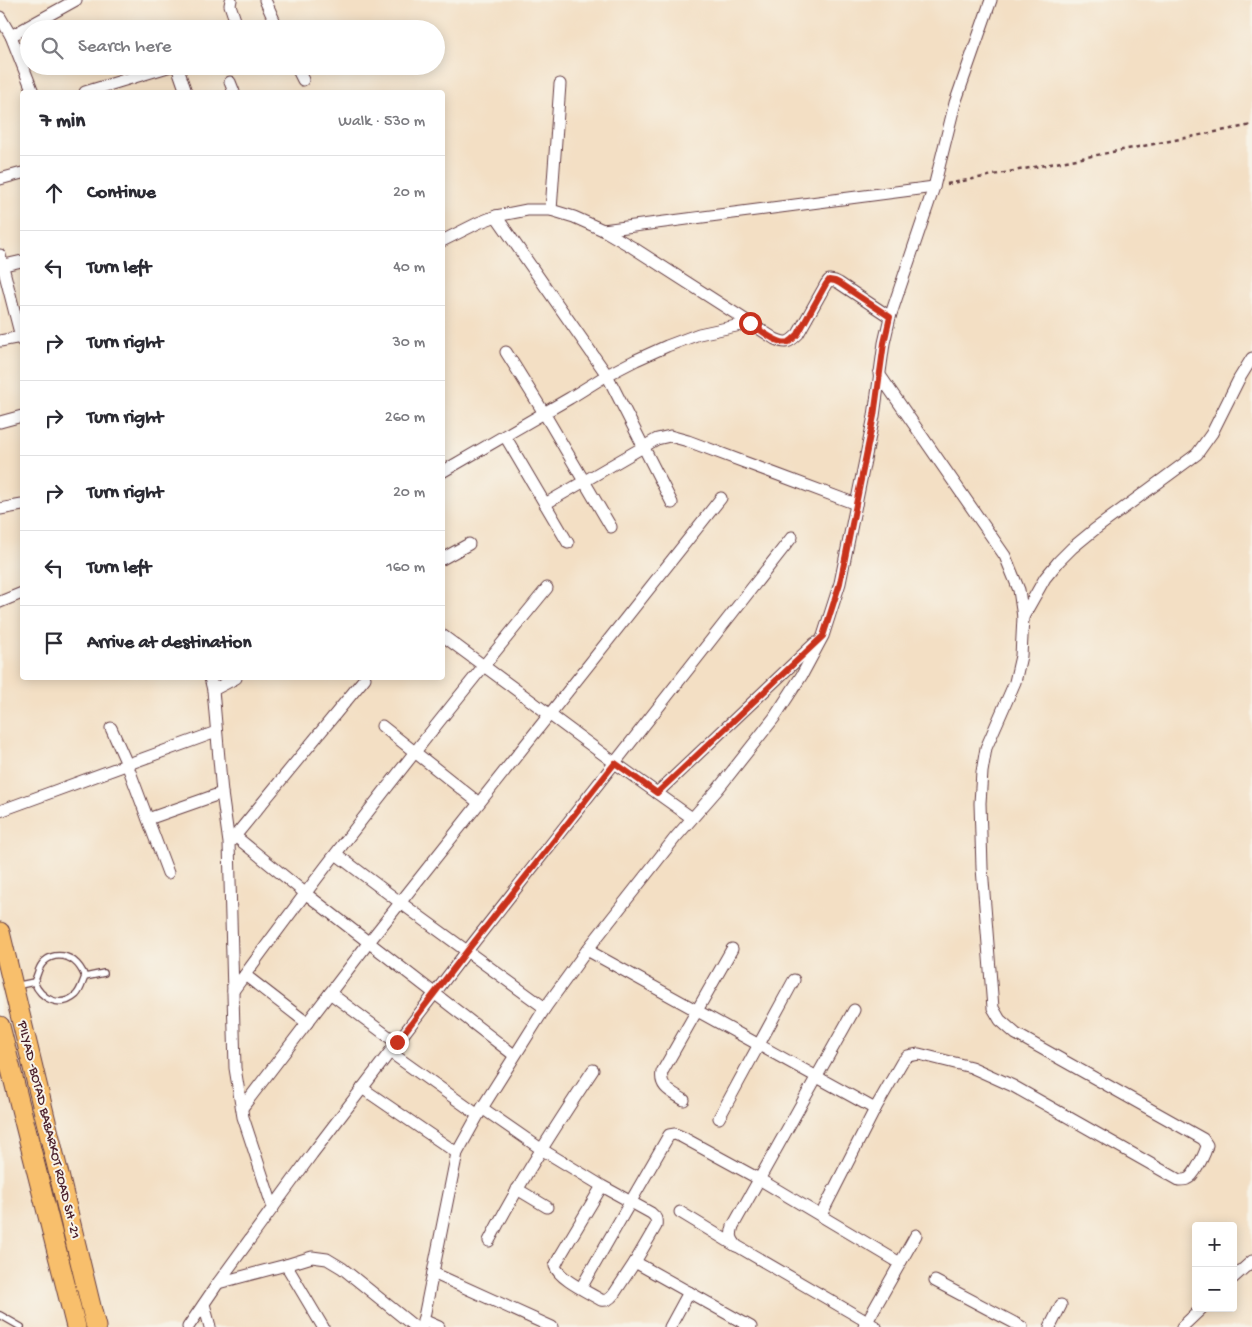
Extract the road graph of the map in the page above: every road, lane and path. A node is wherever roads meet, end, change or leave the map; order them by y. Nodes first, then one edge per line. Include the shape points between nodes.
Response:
1 (76, 0) edge
2 (231, 0) edge
3 (265, 0) edge
4 (991, 0) edge
5 (0, 17) edge
6 (40, 20) edge
7 (235, 20) edge
8 (274, 20) edge
9 (20, 31) edge
10 (11, 36) junction
11 (20, 59) edge
12 (26, 75) edge
13 (141, 75) edge
14 (180, 75) edge
15 (300, 75) edge
16 (303, 80) dead end
17 (560, 84) dead end
18 (32, 90) edge
19 (92, 90) edge
20 (185, 90) edge
21 (1252, 125) edge
22 (20, 174) edge
23 (0, 179) edge
24 (934, 187) junction
25 (551, 210) junction
26 (496, 216) junction
27 (603, 230) junction
28 (445, 240) edge
29 (1, 262) edge
30 (20, 262) edge
31 (890, 317) junction
32 (750, 323) junction
33 (20, 332) edge
34 (20, 339) edge
35 (0, 341) edge
36 (506, 352) dead end
37 (1252, 358) edge
38 (879, 374) junction
39 (607, 375) junction
40 (544, 413) junction
41 (20, 417) edge
42 (0, 422) edge
43 (505, 436) junction
44 (644, 446) junction
45 (445, 470) edge
46 (584, 481) junction
47 (721, 498) dead end
48 (672, 502) dead end
49 (545, 504) junction
50 (856, 504) junction
51 (20, 505) edge
52 (0, 509) edge
53 (611, 527) dead end
54 (792, 537) dead end
55 (568, 543) dead end
56 (469, 544) dead end
57 (445, 557) edge
58 (547, 588) dead end
59 (20, 594) edge
60 (0, 602) edge
61 (1023, 618) junction
62 (823, 636) junction
63 (445, 637) edge
64 (484, 665) junction
65 (211, 680) edge
66 (232, 680) edge
67 (363, 680) edge
68 (214, 690) junction
69 (550, 714) junction
70 (382, 726) dead end
71 (111, 728) dead end
72 (216, 732) junction
73 (415, 753) junction
74 (615, 763) junction
75 (127, 764) junction
76 (222, 793) junction
77 (657, 793) junction
78 (479, 803) junction
79 (0, 811) edge
80 (692, 818) junction
81 (148, 819) junction
82 (232, 839) junction
83 (336, 854) junction
84 (168, 873) dead end
85 (305, 893) junction
86 (401, 902) junction
87 (0, 932) edge
88 (369, 942) junction
89 (732, 949) dead end
90 (587, 950) junction
91 (467, 951) junction
92 (104, 973) dead end
93 (244, 976) junction
94 (85, 977) junction
95 (794, 980) dead end
96 (34, 982) junction
97 (13, 986) junction
98 (233, 991) junction
99 (330, 993) junction
100 (435, 993) junction
101 (545, 1008) junction
102 (854, 1010) dead end
103 (698, 1011) junction
104 (307, 1023) junction
105 (0, 1026) edge
106 (759, 1045) junction
107 (394, 1047) junction
108 (514, 1055) junction
109 (592, 1070) dead end
110 (817, 1076) junction
111 (362, 1088) junction
112 (684, 1100) dead end
113 (242, 1108) junction
114 (875, 1109) junction
115 (480, 1111) junction
116 (720, 1118) dead end
117 (540, 1149) junction
118 (457, 1153) junction
119 (759, 1179) junction
120 (602, 1186) junction
121 (517, 1189) junction
122 (631, 1202) junction
123 (547, 1207) dead end
124 (273, 1208) junction
125 (680, 1212) dead end
126 (821, 1215) junction
127 (916, 1235) dead end
128 (489, 1240) dead end
129 (737, 1246) junction
130 (1252, 1261) edge
131 (635, 1262) junction
132 (900, 1263) junction
133 (286, 1266) junction
134 (433, 1273) junction
135 (1237, 1274) edge
136 (935, 1281) dead end
137 (218, 1283) junction
138 (582, 1288) junction
139 (689, 1292) junction
140 (204, 1304) junction
141 (1060, 1305) dead end
142 (1198, 1312) edge
143 (0, 1315) edge
144 (420, 1325) edge
145 (869, 1325) edge
146 (21, 1327) edge
147 (76, 1327) edge
148 (96, 1327) edge
149 (188, 1327) edge
150 (210, 1327) edge
151 (323, 1327) edge
152 (439, 1327) edge
153 (552, 1327) edge
154 (670, 1327) edge
155 (751, 1327) edge
156 (1022, 1327) edge
157 (1050, 1327) edge
158 (1182, 1327) edge

1 - 6 street
2 - 7 street
3 - 8 street
4 - 24 street via 955,103
5 - 10 street
9 - 10 street
10 - 11 street
12 - 18 street
13 - 19 street
14 - 20 street
15 - 16 street
17 - 25 street
21 - 24 path
22 - 23 street
24 - 27 street
24 - 31 street
25 - 26 street via 527,210
25 - 27 street
26 - 28 street
26 - 39 street
27 - 32 street
29 - 30 street
29 - 33 street
31 - 32 street via 839,283 829,280 793,340 782,342
31 - 38 street
32 - 39 street via 699,334
34 - 35 street
36 - 40 street
37 - 61 street via 1212,433 1197,454 1072,548 1046,578
38 - 50 street
38 - 61 street via 1005,556 1019,590
39 - 40 street
39 - 44 street
40 - 43 street
40 - 46 street
41 - 42 street
43 - 45 street
43 - 49 street
44 - 46 street
44 - 48 street
44 - 50 street via 670,436
46 - 49 street
46 - 53 street
47 - 69 street
49 - 55 street
50 - 62 street via 840,583
51 - 52 street
54 - 74 street
56 - 57 street
58 - 64 street
59 - 60 street
61 - 114 street via 1015,682 986,748 982,772 982,868 993,1008 1000,1020 1016,1034 1203,1139 1206,1151 1191,1176 1179,1180 993,1076 919,1054 908,1056 902,1062
62 - 77 street
62 - 80 street via 774,718
63 - 64 street
64 - 69 street
64 - 73 street
65 - 68 street
66 - 68 street
67 - 82 street
68 - 72 street
69 - 74 street
69 - 78 street
70 - 73 street
71 - 75 street
72 - 75 street
72 - 76 street
73 - 78 street
73 - 83 street
74 - 77 street
74 - 91 street
75 - 79 street
75 - 81 street
76 - 81 street
76 - 82 street
77 - 80 street
78 - 86 street
80 - 90 street
81 - 84 street
82 - 85 street
82 - 98 street
83 - 85 street
83 - 86 street
85 - 88 street
85 - 93 street
86 - 88 street
86 - 91 street
87 - 97 main road, PILYAD -BOTAD BABARKOT ROAD SH -21
88 - 99 street
88 - 100 street
89 - 103 street
90 - 101 street
90 - 103 street
91 - 100 street
91 - 101 street
92 - 94 lane
93 - 98 street
93 - 104 street
94 - 96 lane via 76,994 60,1001 44,996
94 - 96 lane via 73,959 62,955 51,957 42,964
95 - 106 street
96 - 97 lane
97 - 148 main road, PILYAD -BOTAD BABARKOT ROAD SH -21
98 - 113 street via 235,1068
99 - 104 street
99 - 107 street
100 - 107 street
100 - 108 street
101 - 108 street
102 - 110 street
103 - 106 street
103 - 112 street via 662,1072 663,1085
104 - 113 street
105 - 147 main road, PILYAD -BOTAD BABARKOT ROAD SH -21
106 - 110 street
106 - 116 street
107 - 111 street
107 - 115 street
108 - 115 street
109 - 117 street
110 - 114 street
110 - 119 street
111 - 118 street
111 - 124 street
113 - 124 street
114 - 126 street
115 - 117 street
115 - 118 street
117 - 120 street
117 - 121 street
118 - 134 street
119 - 122 street via 675,1134 669,1135
119 - 126 street
119 - 129 street via 733,1226 732,1241
120 - 122 street
120 - 138 street via 555,1266 564,1277
121 - 123 street
121 - 128 street
122 - 131 street via 652,1213 657,1221
122 - 138 street
124 - 137 street
125 - 129 street
126 - 132 street
127 - 132 street
129 - 145 street
130 - 135 street
131 - 138 street via 614,1294 606,1300
131 - 139 street
132 - 145 street
133 - 137 street
133 - 144 street via 312,1257 326,1259
133 - 151 street
134 - 144 street
134 - 153 street
136 - 156 street
137 - 140 street
139 - 154 street
139 - 155 street
140 - 149 street
140 - 150 street
141 - 157 street
142 - 158 street
143 - 146 lane
144 - 152 street

